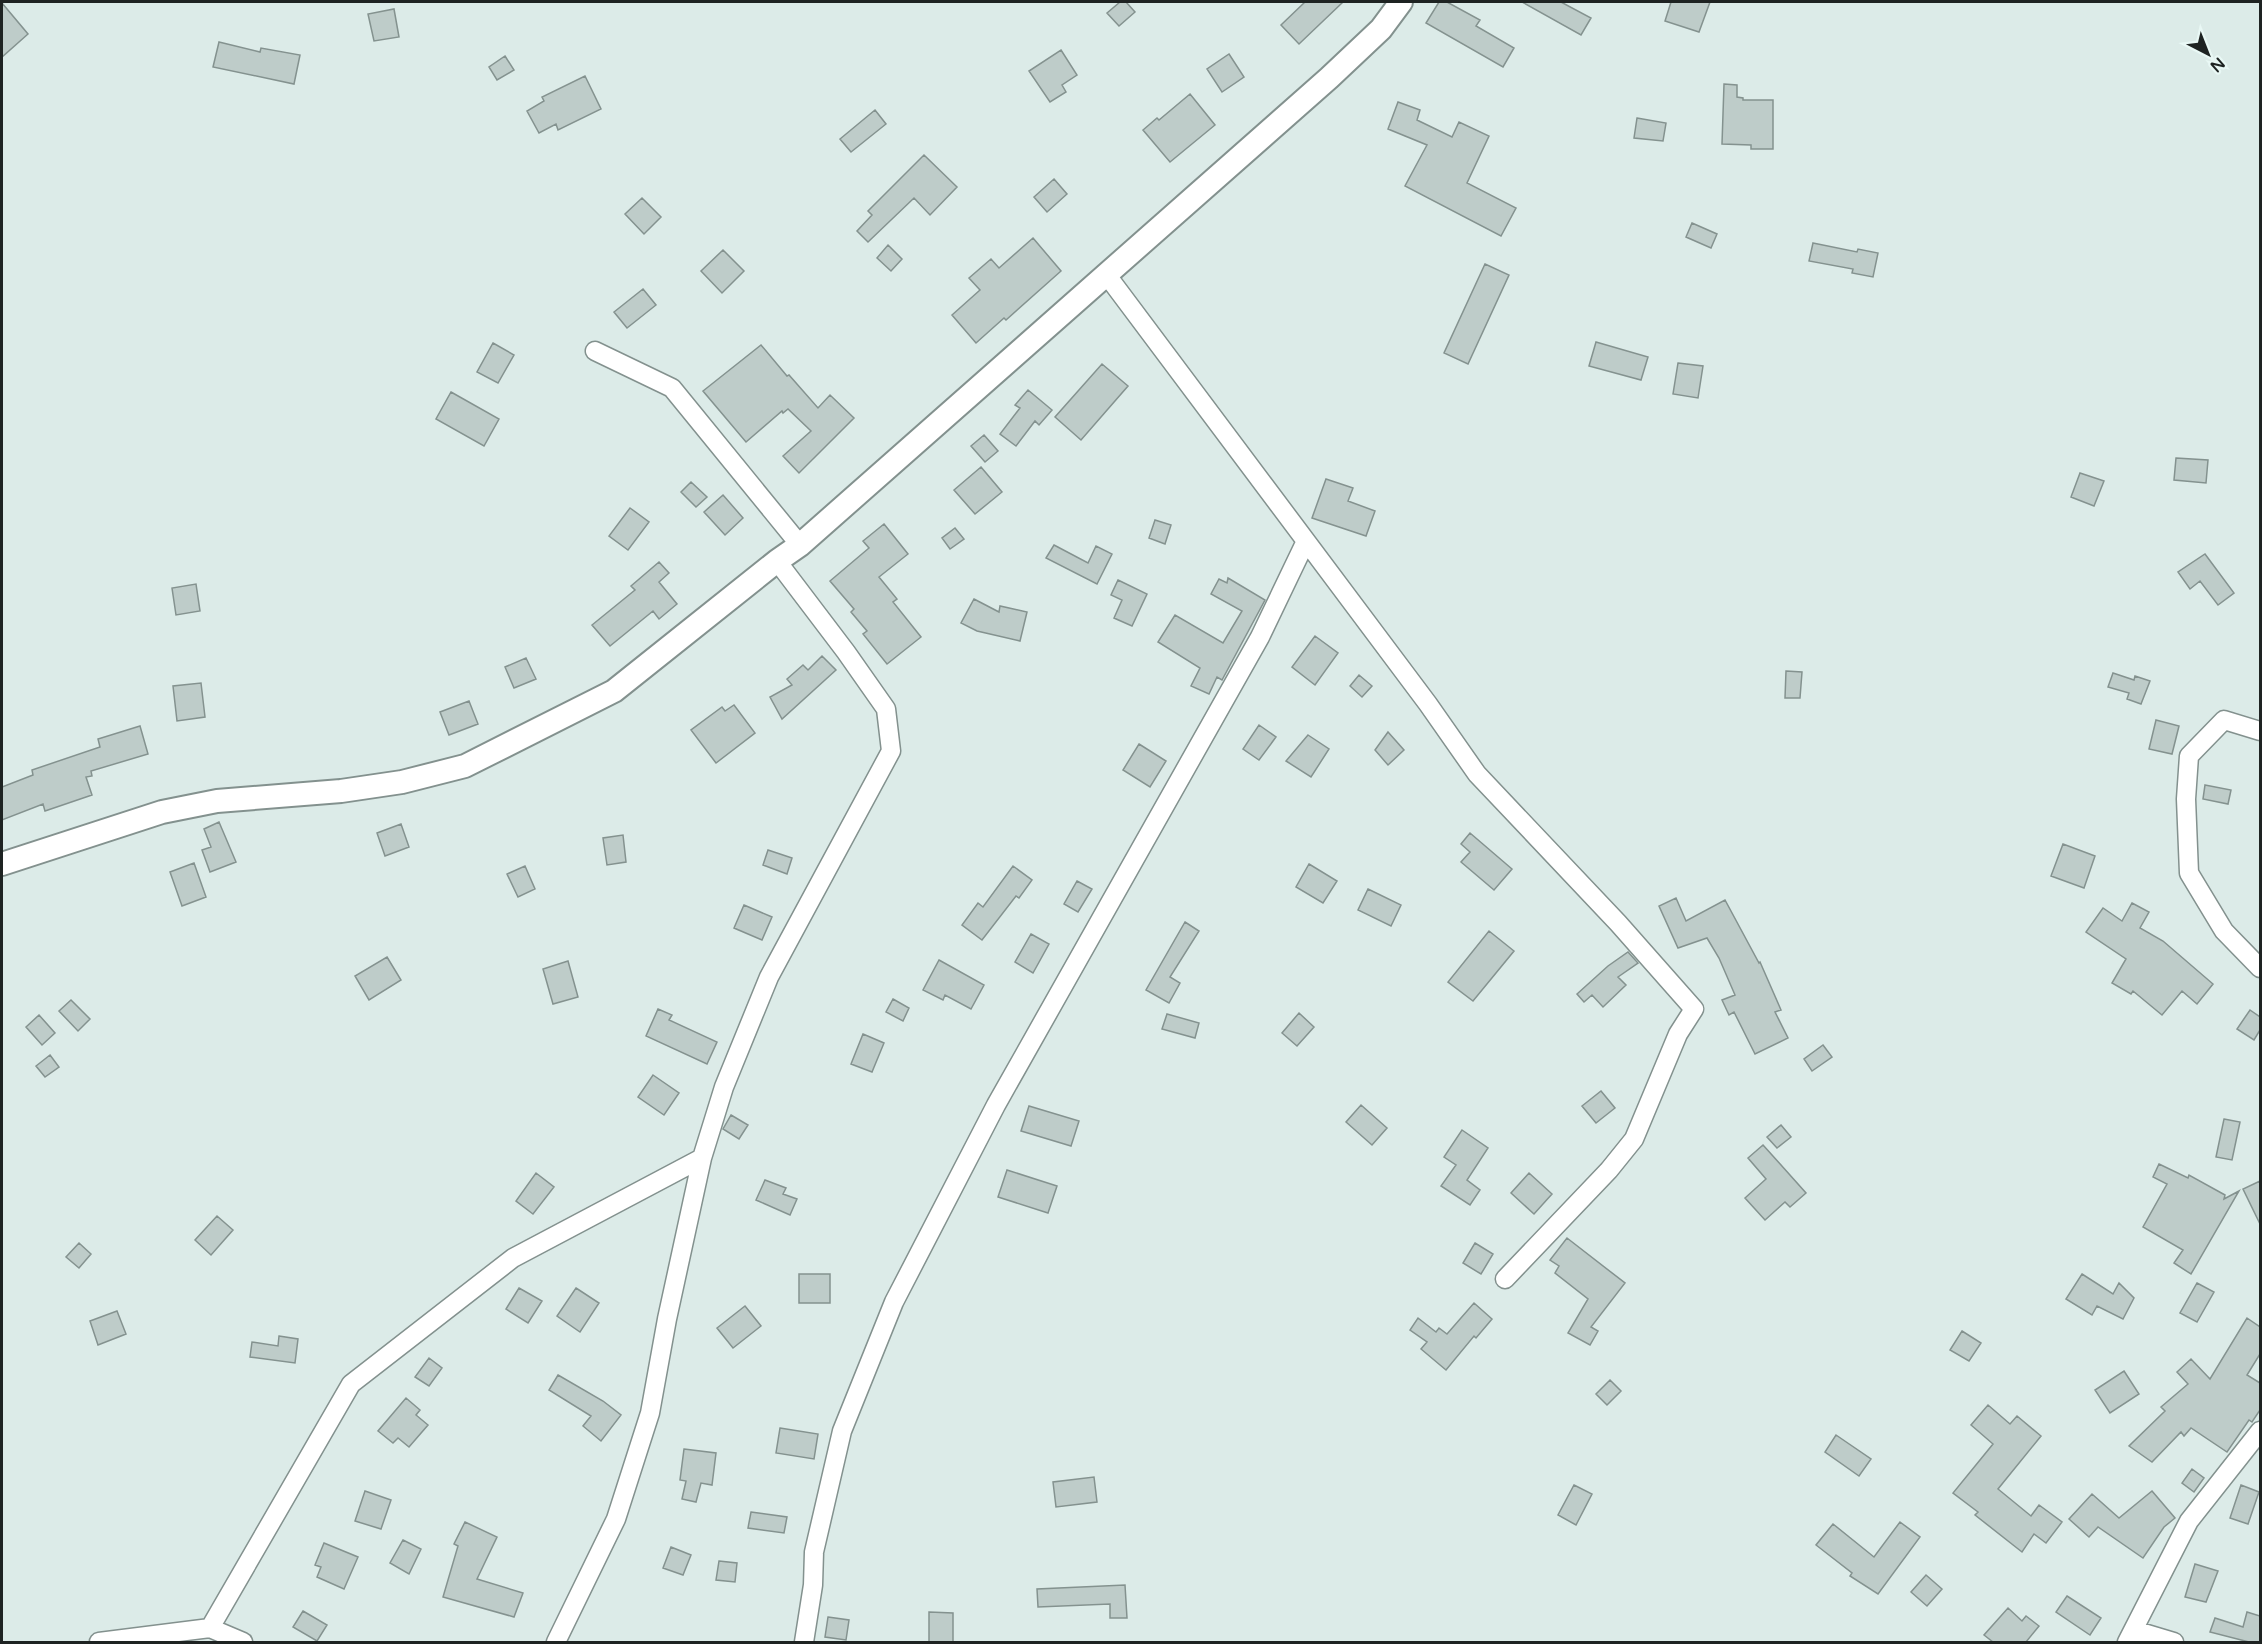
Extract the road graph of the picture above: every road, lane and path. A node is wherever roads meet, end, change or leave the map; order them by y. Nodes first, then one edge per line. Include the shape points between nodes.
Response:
1 (1401, 2) edge
2 (1106, 274) junction
3 (595, 351) dead end
4 (1306, 541) junction
5 (800, 544) junction
6 (777, 561) junction
7 (2260, 731) edge
8 (2, 864) edge
9 (2260, 968) edge
10 (702, 1158) junction
11 (1505, 1279) dead end
12 (2260, 1431) edge
13 (210, 1628) junction
14 (2131, 1636) edge
15 (99, 1642) edge
16 (243, 1642) edge
17 (556, 1642) edge
18 (804, 1642) edge
19 (2174, 1642) edge

1 - 2 street via 1381,29 1329,78
2 - 4 street
2 - 5 street
3 - 5 street via 672,388
4 - 11 street via 1477,774 1694,1009 1678,1034 1634,1139
4 - 18 street via 1260,637 996,1106 894,1302 842,1431 814,1552
5 - 6 street
6 - 8 street via 614,691 465,766 402,782 217,801 162,812
6 - 10 street via 886,709 891,751 768,977 724,1087
7 - 9 street via 2224,720 2189,756 2186,799 2189,873 2224,931
10 - 13 street via 513,1258 351,1383
10 - 17 street via 650,1413 616,1519
12 - 14 street via 2189,1521
13 - 15 street
13 - 16 street
14 - 19 street

